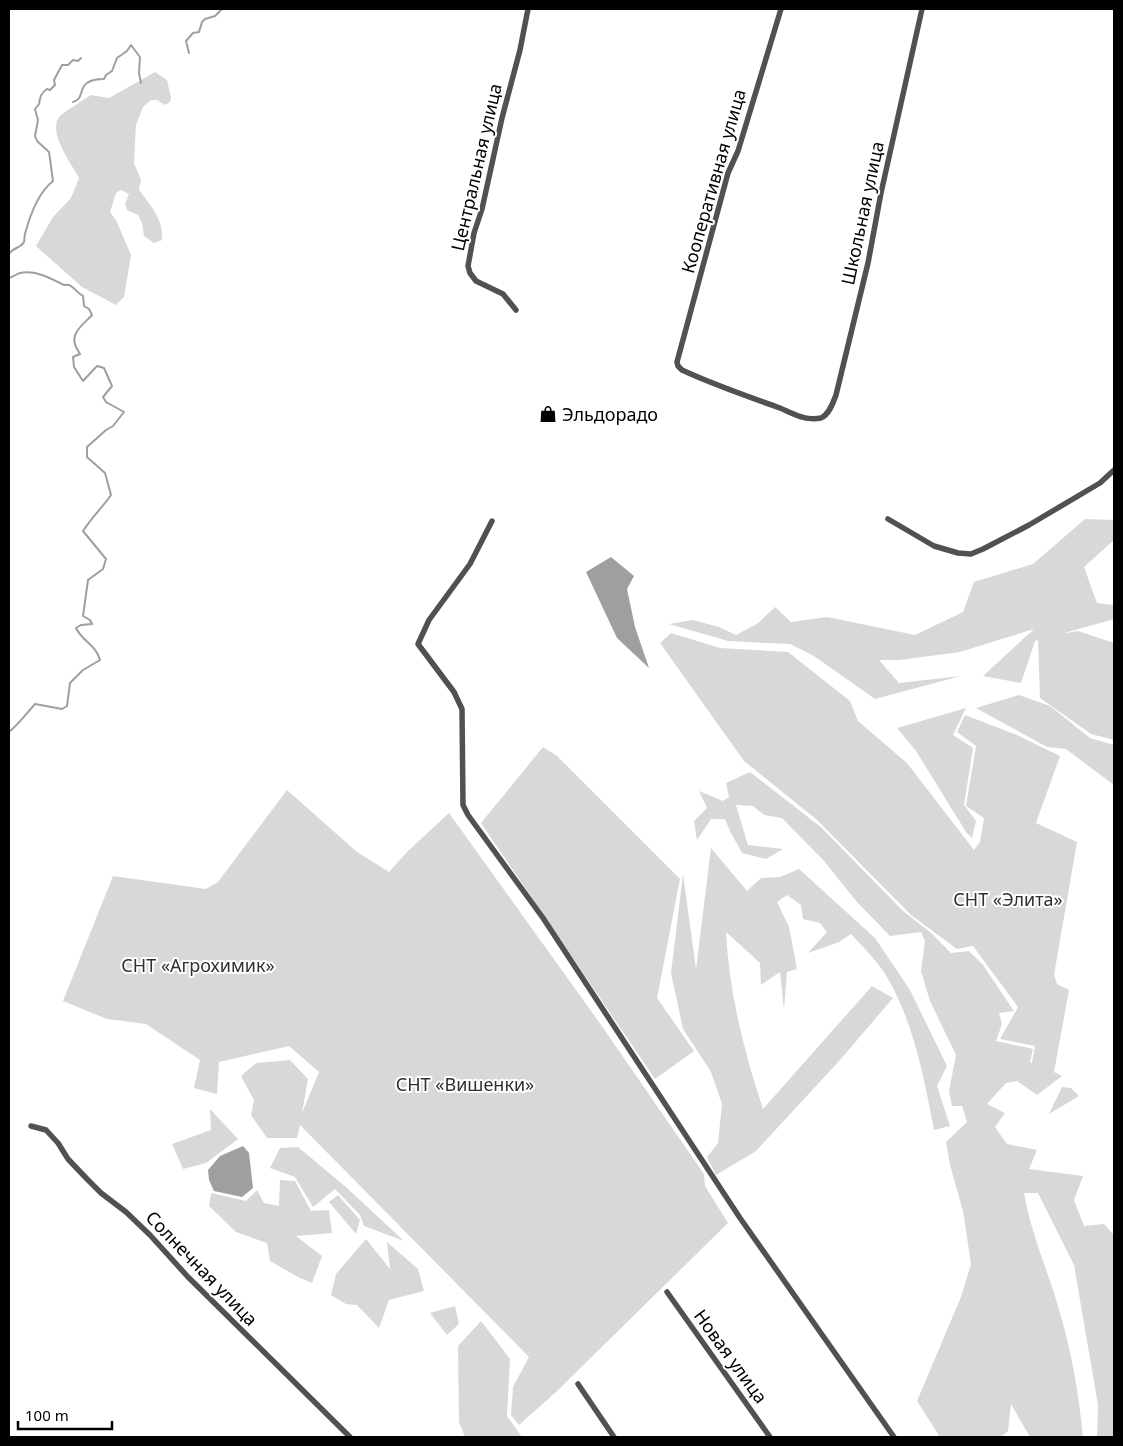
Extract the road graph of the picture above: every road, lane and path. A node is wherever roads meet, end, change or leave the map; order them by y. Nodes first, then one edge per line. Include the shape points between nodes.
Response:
1 (528, 9) edge
2 (781, 9) edge
3 (922, 9) edge
4 (516, 310) dead end
5 (821, 418) joint
6 (1114, 470) edge
7 (888, 519) dead end
8 (492, 521) dead end
9 (31, 1126) dead end
10 (666, 1292) dead end
11 (578, 1384) dead end
12 (350, 1437) edge
13 (614, 1437) edge
14 (770, 1437) edge
15 (894, 1437) edge

1 - 4 street, Центральная улица via 468,266 476,281 503,294
2 - 5 street, Кооперативная улица via 728,173 677,362 682,370 725,389 803,418
3 - 5 street, Школьная улица via 836,396 829,411
6 - 7 street via 1100,483 1068,502 971,554 958,554 934,546
8 - 15 street via 470,564 429,620 418,644 462,708 464,806 475,826 543,918 740,1218
9 - 12 street, Солнечная улица via 46,1130 87,1179 150,1235 188,1277
10 - 14 street, Новая улица
11 - 13 street

